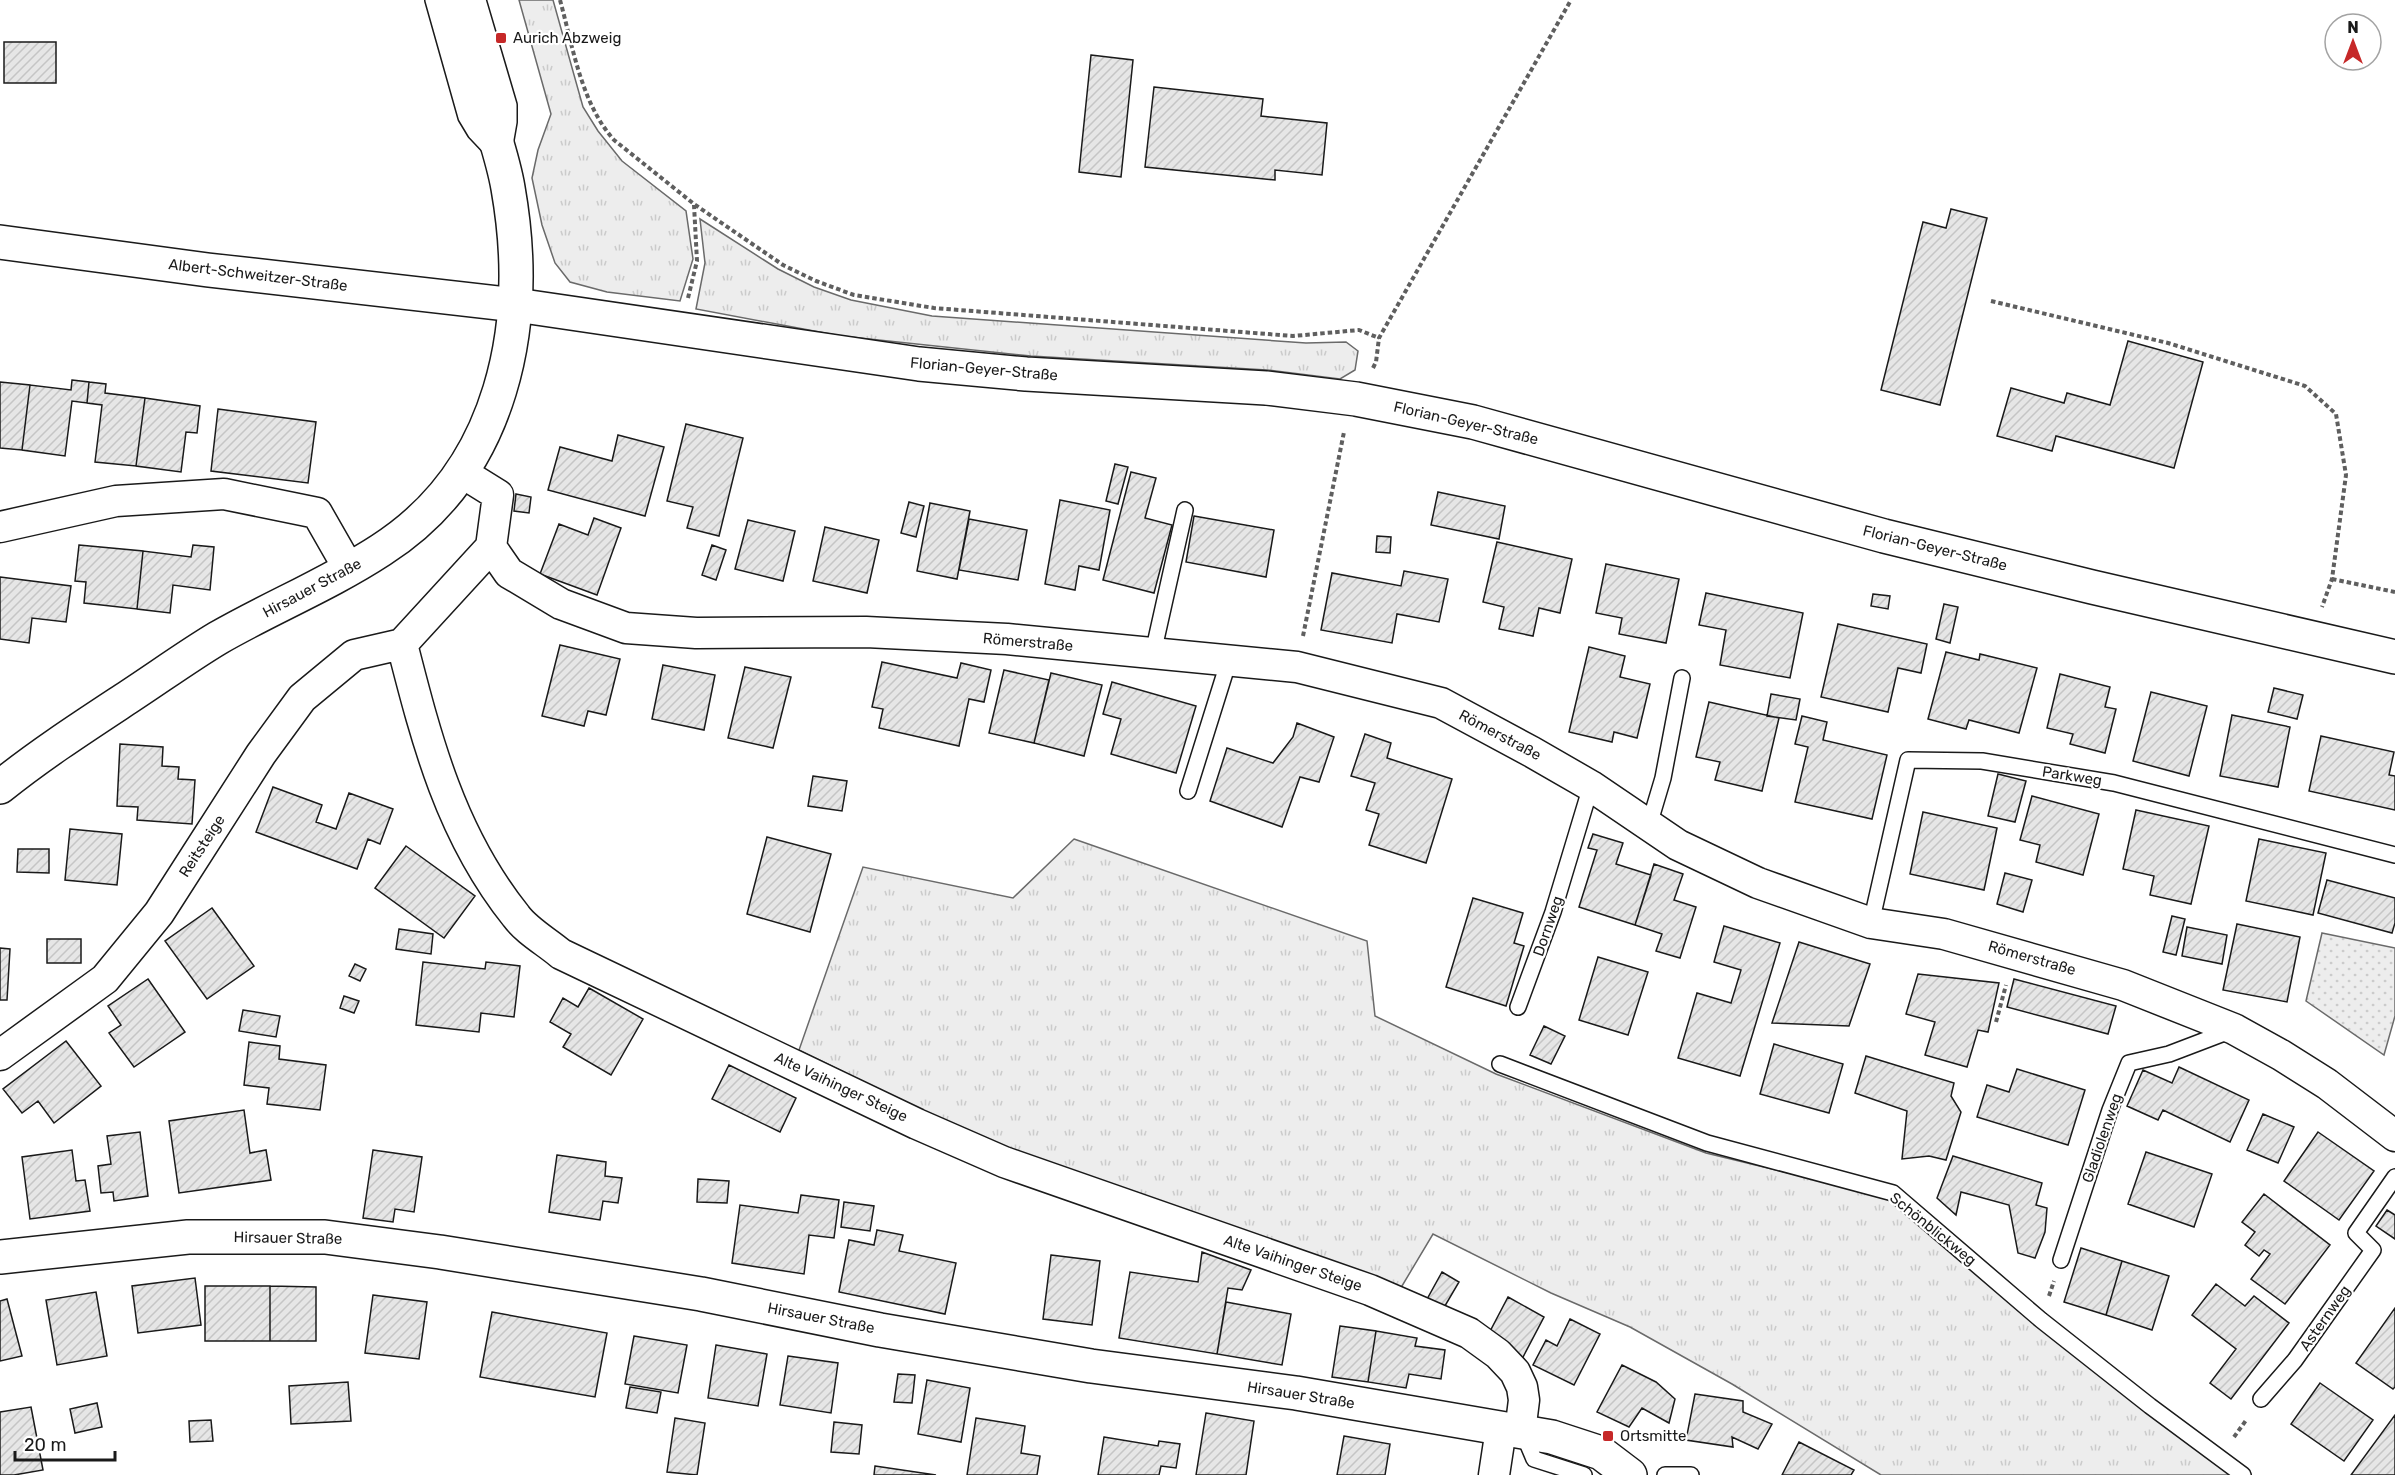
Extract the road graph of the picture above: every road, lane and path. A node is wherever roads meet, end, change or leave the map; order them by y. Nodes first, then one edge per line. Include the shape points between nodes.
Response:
1 (433, 0) edge
2 (455, 0) edge
3 (478, 0) edge
4 (560, 0) edge
5 (1571, 0) edge
6 (501, 157) junction
7 (694, 204) junction
8 (0, 242) edge
9 (1991, 301) dead end
10 (516, 305) junction
11 (681, 331) junction
12 (1356, 399) junction
13 (461, 472) junction
14 (1185, 510) dead end
15 (0, 527) edge
16 (491, 547) junction
17 (350, 569) junction
18 (2332, 579) junction
19 (2395, 592) edge
20 (2312, 639) junction
21 (402, 644) junction
22 (1153, 653) junction
23 (2395, 657) edge
24 (1229, 660) junction
25 (1298, 667) junction
26 (1682, 678) dead end
27 (1591, 786) junction
28 (0, 787) edge
29 (1188, 791) dead end
30 (1649, 825) junction
31 (2395, 855) edge
32 (1871, 923) junction
33 (1518, 1007) dead end
34 (2234, 1029) junction
35 (0, 1055) edge
36 (1500, 1064) dead end
37 (2394, 1126) edge
38 (2395, 1177) edge
39 (0, 1257) edge
40 (2061, 1260) joint
41 (2041, 1320) junction
42 (2261, 1399) joint
43 (1515, 1431) junction
44 (2219, 1457) junction
45 (1494, 1475) edge
46 (1584, 1475) edge
47 (1630, 1475) edge
48 (1665, 1475) edge
49 (1691, 1475) edge
50 (2242, 1475) edge

1 - 6 lane via 466,117 486,146
2 - 6 main road, Hirsauer Straße
3 - 6 lane via 509,105 507,140
4 - 7 path via 589,103 605,130 626,152
5 - 7 path via 1379,338 1359,330 1293,336 934,308 854,295 783,265
6 - 10 main road, Hirsauer Straße via 511,205
7 - 11 path via 697,261
8 - 10 main road, Albert-Schweitzer-Straße
9 - 18 path via 2168,343 2305,386 2336,414 2346,475
10 - 11 main road, Florian-Geyer-Straße
10 - 13 main road, Hirsauer Straße via 500,394
11 - 12 main road, Florian-Geyer-Straße via 919,364 1266,388
12 - 20 main road, Florian-Geyer-Straße via 1473,422 1884,536
12 - 25 path via 1348,416
13 - 16 street via 498,495
13 - 17 main road, Hirsauer Straße via 411,528
14 - 22 lane
15 - 17 street via 116,501 224,494 317,513
16 - 21 street
16 - 22 street, Römerstraße via 509,573 561,604 626,628 696,633 866,632 996,638
17 - 28 main road, Hirsauer Straße via 218,638 76,731
18 - 19 path
18 - 20 path
20 - 23 main road, Florian-Geyer-Straße
21 - 35 street, Reitsteige via 354,655 302,698 261,754 159,913 105,980
21 - 43 street, Alte Vaihinger Steige via 438,773 458,821 517,918 561,954 1004,1162 1370,1290 1469,1333 1515,1372 1524,1400
22 - 24 street, Römerstraße
24 - 25 street, Römerstraße
24 - 29 lane
25 - 27 street, Römerstraße via 1441,703
26 - 30 lane via 1663,778
27 - 30 street, Römerstraße
27 - 33 lane, Dornweg via 1553,912
30 - 32 street, Römerstraße via 1678,845 1758,883
31 - 32 lane, Parkweg via 2114,783 1982,761 1908,760
32 - 34 street, Römerstraße via 1944,934 2058,965 2123,984
34 - 37 street, Römerstraße
34 - 40 lane, Gladiolenweg via 2169,1054 2129,1063
36 - 41 lane, Schönblickweg via 1707,1143 1893,1193
38 - 42 lane, Asternweg via 2356,1233 2373,1250 2295,1360
39 - 43 main road, Hirsauer Straße via 188,1237 325,1237 577,1273 1091,1366 1296,1393
40 - 41 path
41 - 44 lane, Schönblickweg
42 - 44 path
43 - 45 street, Alte Vaihinger Steige
43 - 46 lane via 1534,1459
43 - 47 main road, Hirsauer Straße via 1585,1446
44 - 50 lane, Schönblickweg
48 - 49 lane

